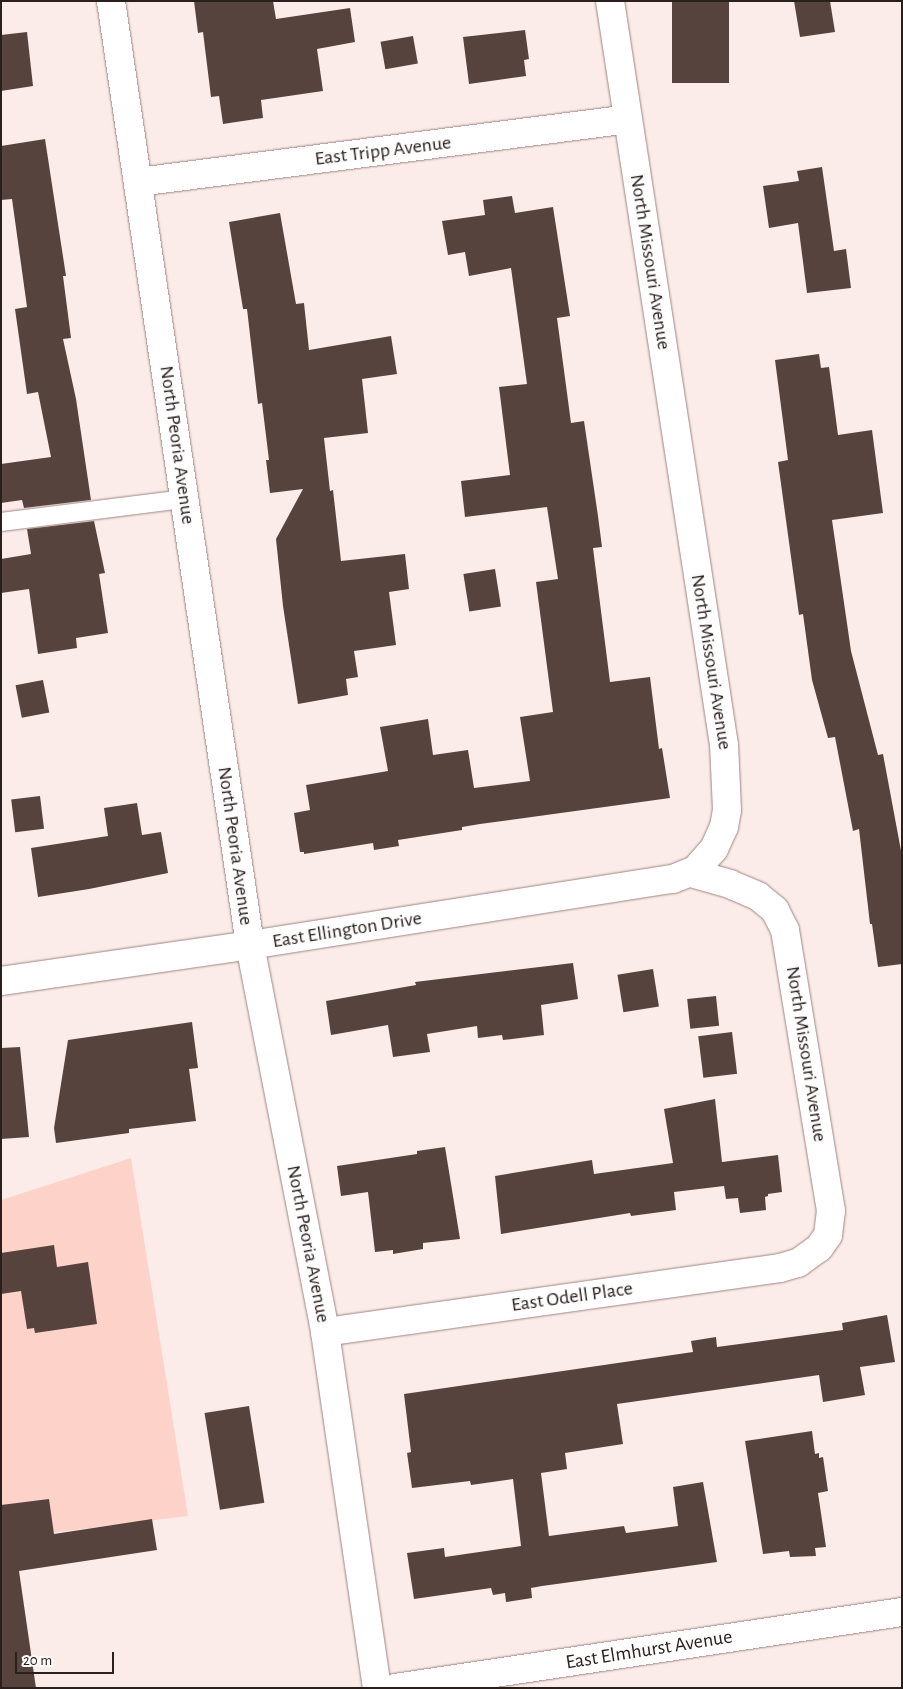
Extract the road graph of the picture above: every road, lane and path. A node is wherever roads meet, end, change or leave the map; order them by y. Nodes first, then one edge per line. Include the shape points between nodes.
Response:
1 (112, 1) edge
2 (610, 1) edge
3 (628, 119) junction
4 (138, 182) junction
5 (184, 499) junction
6 (1, 522) edge
7 (691, 873) junction
8 (250, 945) junction
9 (1, 981) edge
10 (815, 1251) joint
11 (325, 1332) junction
12 (902, 1612) edge
13 (377, 1688) edge
14 (395, 1688) edge

1 - 4 street, North Peoria Avenue
2 - 3 street, North Missouri Avenue
3 - 4 street, East Tripp Avenue
3 - 7 street, North Missouri Avenue via 726,761 724,827 714,849
4 - 5 street, North Peoria Avenue
5 - 6 lane
5 - 8 street, North Peoria Avenue
7 - 8 street, East Ellington Drive via 673,879
7 - 10 street, North Missouri Avenue via 758,896 775,910 785,930 831,1212 828,1235
8 - 9 street, East Ellington Drive
8 - 11 street, North Peoria Avenue
10 - 11 street, East Odell Place via 798,1263 780,1268
11 - 13 street, North Peoria Avenue
12 - 14 street, East Elmhurst Avenue

